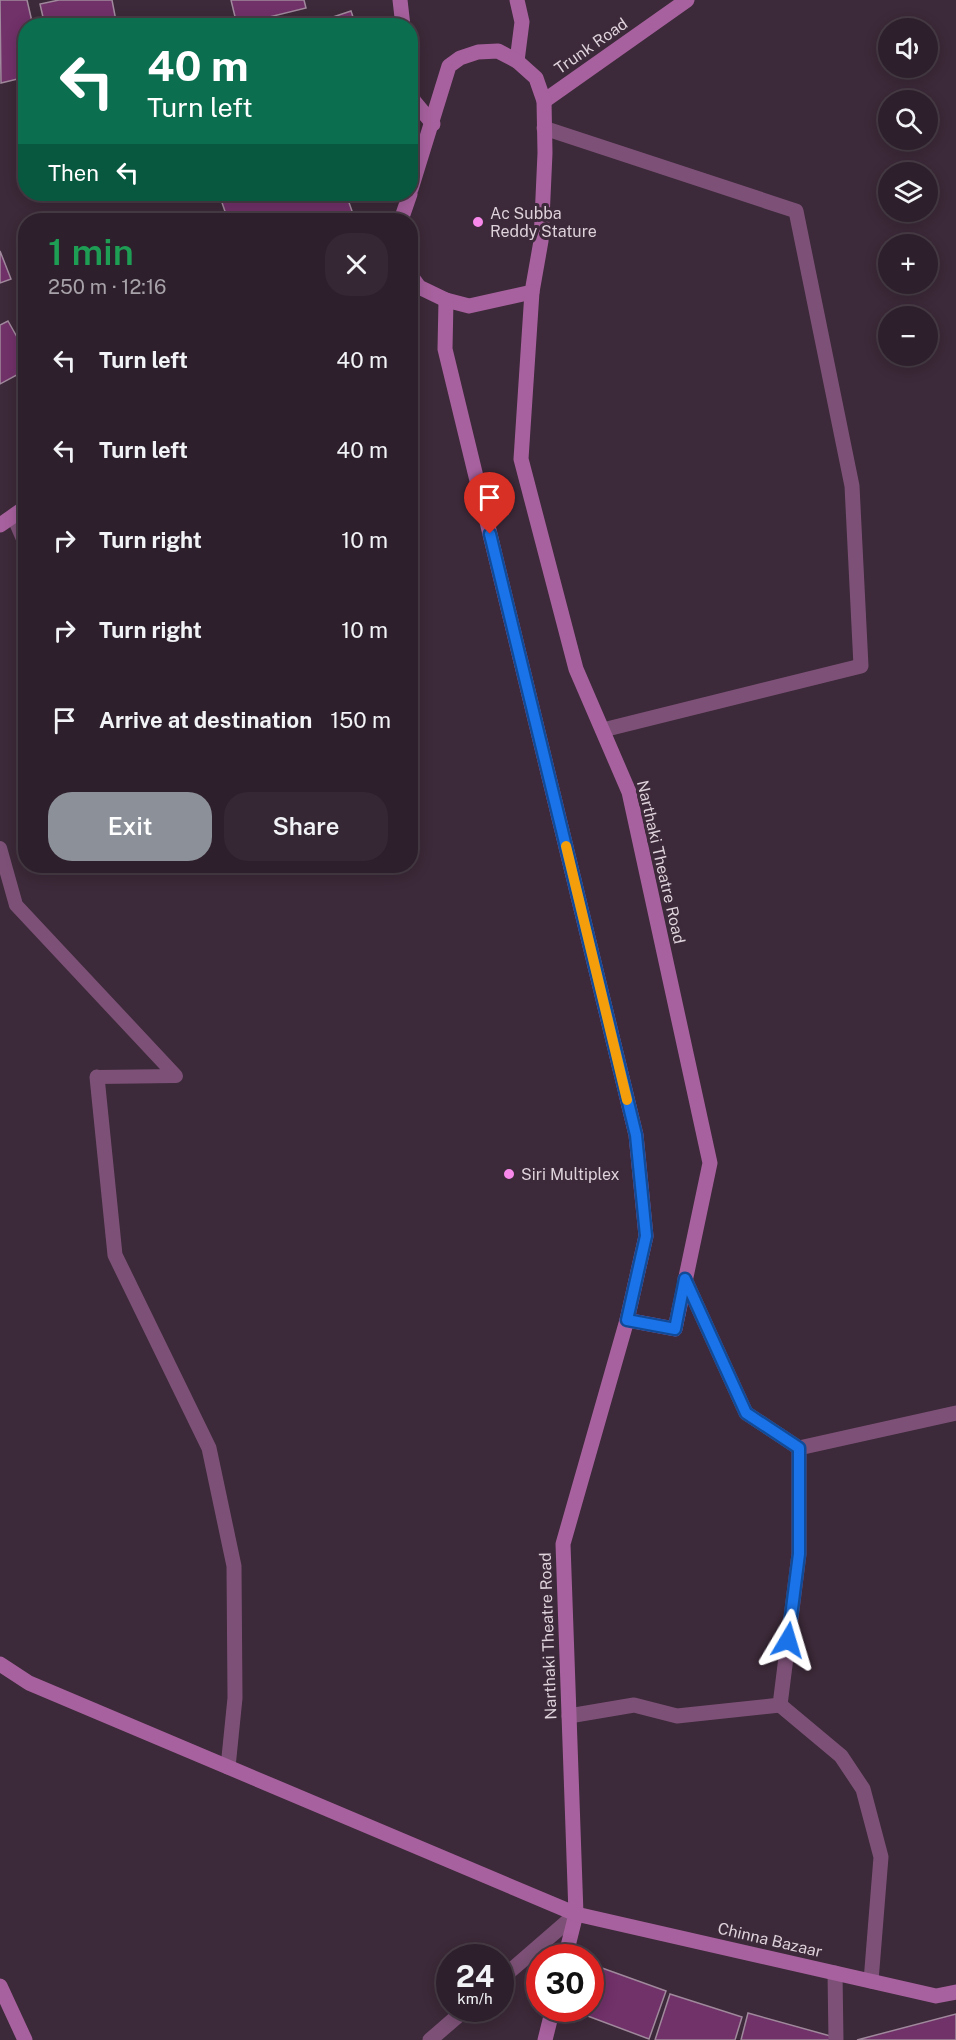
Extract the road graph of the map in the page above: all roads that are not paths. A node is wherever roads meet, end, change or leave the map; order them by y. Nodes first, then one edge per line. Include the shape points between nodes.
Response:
1 (400, 0) edge
2 (518, 0) edge
3 (687, 0) edge
4 (402, 18) edge
5 (517, 62) junction
6 (544, 101) junction
7 (418, 106) edge
8 (433, 124) junction
9 (544, 128) junction
10 (418, 168) edge
11 (418, 285) edge
12 (532, 292) junction
13 (446, 300) junction
14 (18, 512) edge
15 (0, 525) edge
16 (603, 730) junction
17 (0, 848) edge
18 (97, 1077) joint
19 (685, 1279) junction
20 (627, 1320) junction
21 (956, 1413) edge
22 (799, 1448) junction
23 (0, 1664) edge
24 (780, 1705) junction
25 (569, 1716) junction
26 (228, 1767) junction
27 (576, 1914) junction
28 (568, 1944) edge
29 (514, 1968) edge
30 (835, 1973) junction
31 (872, 1981) junction
32 (0, 1986) edge
33 (956, 1992) edge
34 (451, 2022) edge
35 (550, 2022) edge
36 (25, 2040) edge
37 (430, 2040) edge
38 (545, 2040) edge
39 (836, 2040) edge

1 - 4 street
2 - 5 street via 522,22
3 - 6 street, Trunk Road
5 - 6 street via 536,78
5 - 8 street via 498,51 478,52 449,66
6 - 9 street, Narthaki Theatre Road
7 - 8 street
8 - 10 street
9 - 12 street, Narthaki Theatre Road via 541,241
9 - 16 street via 796,211 852,486 861,666
11 - 13 street
12 - 13 street via 469,306
12 - 16 street, Narthaki Theatre Road via 521,459 576,669
13 - 20 street, Narthaki Theatre Road via 445,349 636,1135 646,1236
14 - 15 street
16 - 19 street, Narthaki Theatre Road via 629,792 710,1163
17 - 18 lane via 16,905 176,1076
18 - 26 street via 115,1255 209,1448 234,1566 235,1698
19 - 20 street, Narthaki Theatre Road via 675,1329
19 - 22 street via 746,1413
20 - 25 street, Narthaki Theatre Road via 563,1544
21 - 22 street
22 - 24 street via 799,1554
23 - 26 street, Chinna Bazaar via 29,1683
24 - 25 street via 677,1716 634,1705
24 - 31 street via 841,1756 863,1789 881,1857
25 - 27 street, Narthaki Theatre Road
26 - 27 street, Chinna Bazaar
27 - 28 street, Narthaki Theatre Road
27 - 29 street
27 - 30 street, Chinna Bazaar
30 - 31 street, Chinna Bazaar
30 - 39 street
31 - 33 street, Chinna Bazaar via 936,1995
32 - 36 street
34 - 37 street
35 - 38 street

